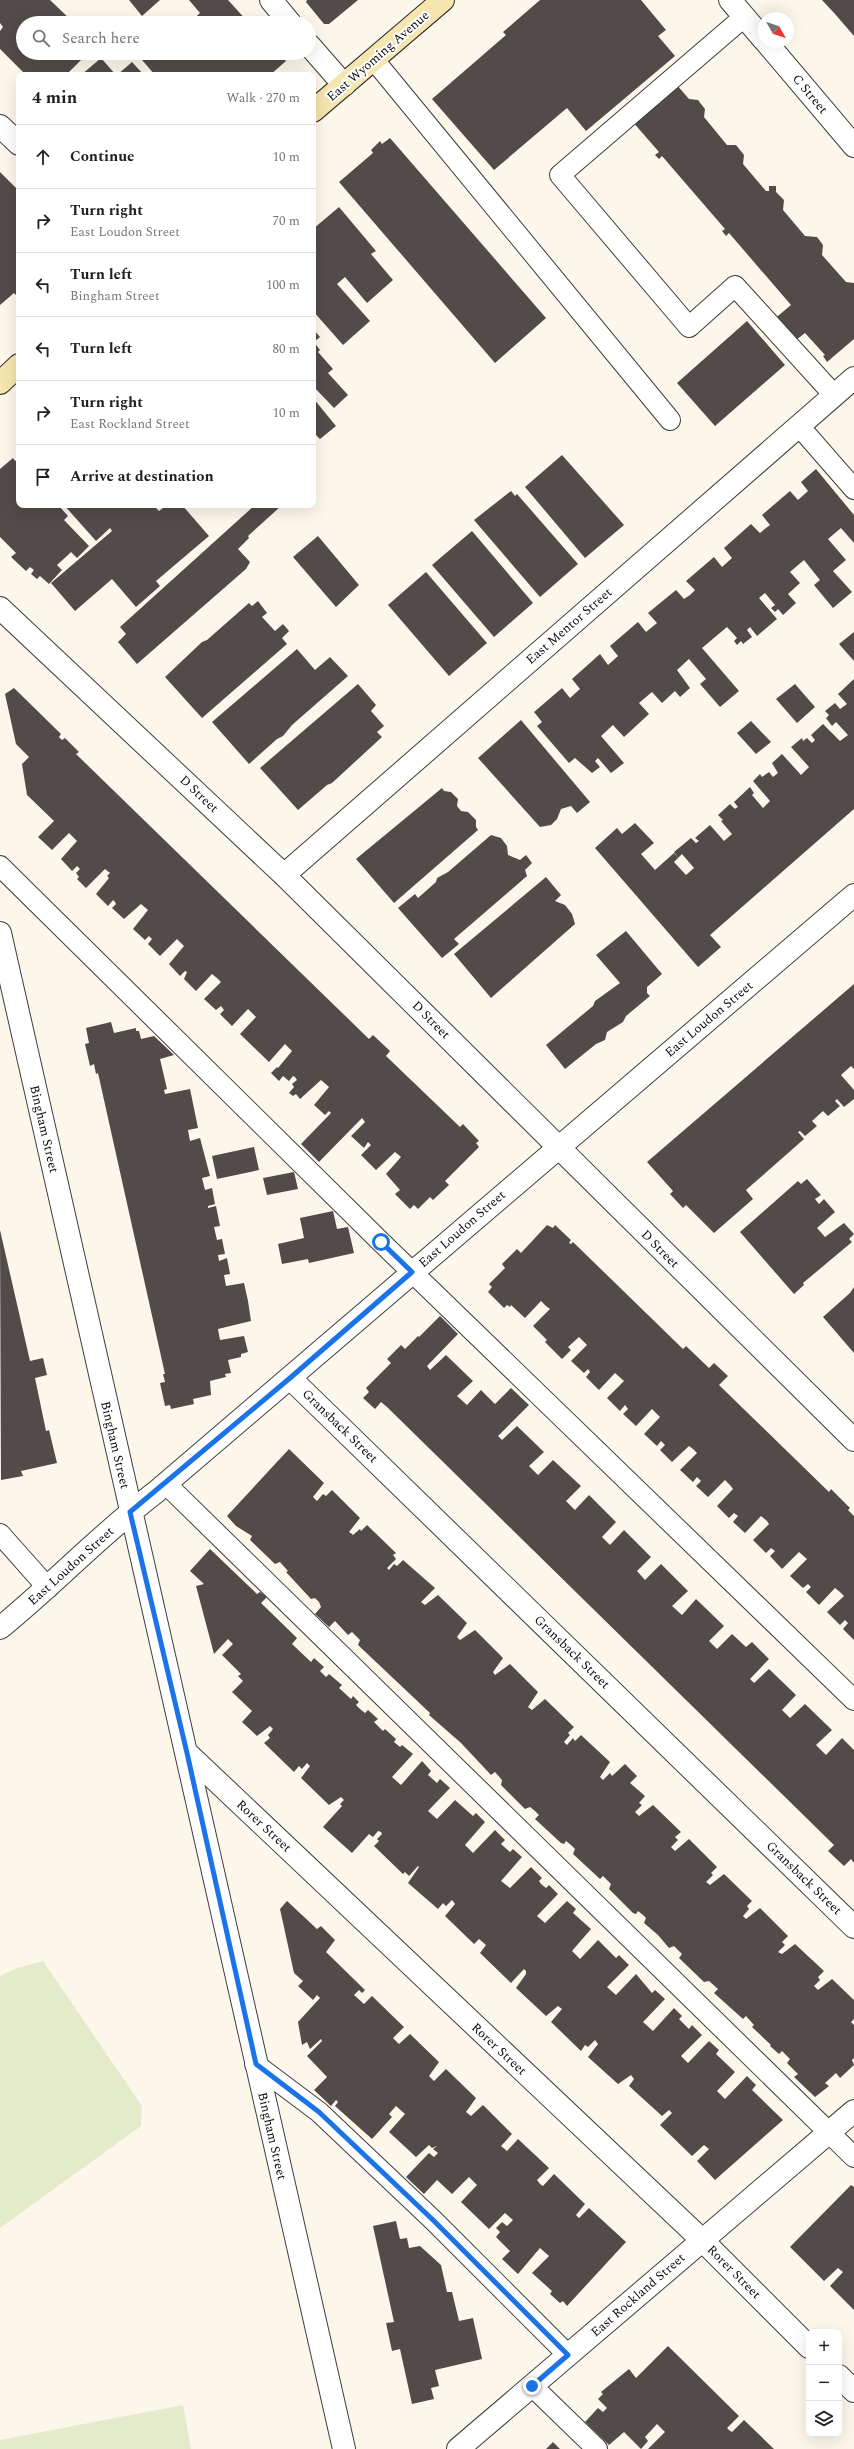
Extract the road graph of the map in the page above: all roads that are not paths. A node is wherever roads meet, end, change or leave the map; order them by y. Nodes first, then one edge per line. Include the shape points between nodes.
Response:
1 (271, 0) edge
2 (443, 0) edge
3 (730, 0) edge
4 (284, 16) edge
5 (744, 17) junction
6 (758, 33) edge
7 (771, 48) edge
8 (316, 53) edge
9 (374, 60) junction
10 (344, 85) junction
11 (316, 108) edge
12 (0, 126) edge
13 (16, 141) edge
14 (854, 146) edge
15 (16, 368) edge
16 (854, 378) edge
17 (0, 383) edge
18 (834, 395) junction
19 (670, 420) dead end
20 (799, 426) junction
21 (854, 489) edge
22 (0, 608) edge
23 (0, 866) edge
24 (284, 874) junction
25 (854, 895) edge
26 (0, 933) edge
27 (558, 1147) junction
28 (412, 1272) junction
29 (290, 1378) junction
30 (854, 1440) edge
31 (166, 1484) junction
32 (130, 1512) junction
33 (0, 1534) edge
34 (48, 1588) junction
35 (0, 1628) edge
36 (854, 1700) edge
37 (187, 1753) junction
38 (854, 1927) edge
39 (256, 2064) junction
40 (854, 2111) edge
41 (829, 2132) junction
42 (854, 2157) edge
43 (702, 2240) junction
44 (806, 2344) edge
45 (568, 2355) junction
46 (842, 2379) edge
47 (532, 2386) junction
48 (854, 2391) edge
49 (344, 2449) edge
50 (458, 2449) edge
51 (597, 2449) edge

1 - 4 street
2 - 9 street, East Wyoming Avenue
3 - 5 street, C Street
5 - 6 street, C Street
5 - 18 lane via 560,175 689,327 735,286
7 - 14 street, C Street
8 - 10 street
9 - 10 street, East Wyoming Avenue
9 - 19 lane
10 - 11 street, East Wyoming Avenue
12 - 13 street
15 - 17 street
16 - 18 street, East Mentor Street
18 - 20 street, East Mentor Street
20 - 21 lane
20 - 24 street, East Mentor Street
22 - 24 street, D Street
23 - 28 lane
24 - 27 street, D Street
25 - 27 street, East Loudon Street
26 - 32 street, Bingham Street
27 - 28 street, East Loudon Street
27 - 30 street, D Street
28 - 29 street, East Loudon Street
28 - 36 lane
29 - 31 street, East Loudon Street
29 - 38 street, Gransback Street
31 - 32 street, East Loudon Street
31 - 41 lane
32 - 34 street, East Loudon Street
32 - 37 street, Bingham Street
33 - 34 lane
34 - 35 street, East Loudon Street
37 - 39 street, Bingham Street
37 - 43 street, Rorer Street
39 - 45 lane via 319,2112 433,2220
39 - 49 street, Bingham Street
40 - 41 street, East Rockland Street
41 - 42 lane
41 - 43 street, East Rockland Street
43 - 44 street, Rorer Street
43 - 45 street, East Rockland Street
45 - 47 street, East Rockland Street
46 - 48 street
47 - 50 street, East Rockland Street
47 - 51 lane

